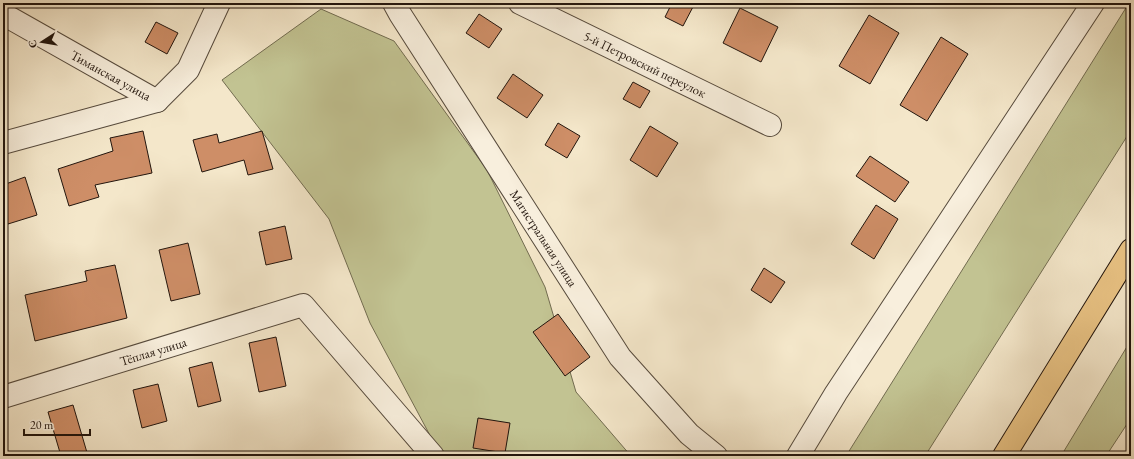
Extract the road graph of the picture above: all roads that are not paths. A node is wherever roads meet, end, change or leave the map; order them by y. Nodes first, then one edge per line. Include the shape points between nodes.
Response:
1 (219, 3) edge
2 (394, 3) edge
3 (520, 3) edge
4 (1093, 3) edge
5 (3, 14) edge
6 (157, 101) junction
7 (770, 125) dead end
8 (3, 143) edge
9 (1131, 250) edge
10 (3, 397) edge
11 (433, 456) edge
12 (716, 456) edge
13 (798, 456) edge
14 (1004, 456) edge

1 - 6 street via 188,70
2 - 12 street, Магистральная улица via 620,357 689,434
3 - 7 street, 5-й Петровский переулок
4 - 13 street via 836,392
5 - 6 street, Тиманская улица
6 - 8 street
9 - 14 main road
10 - 11 street, Тёплая улица via 303,305

